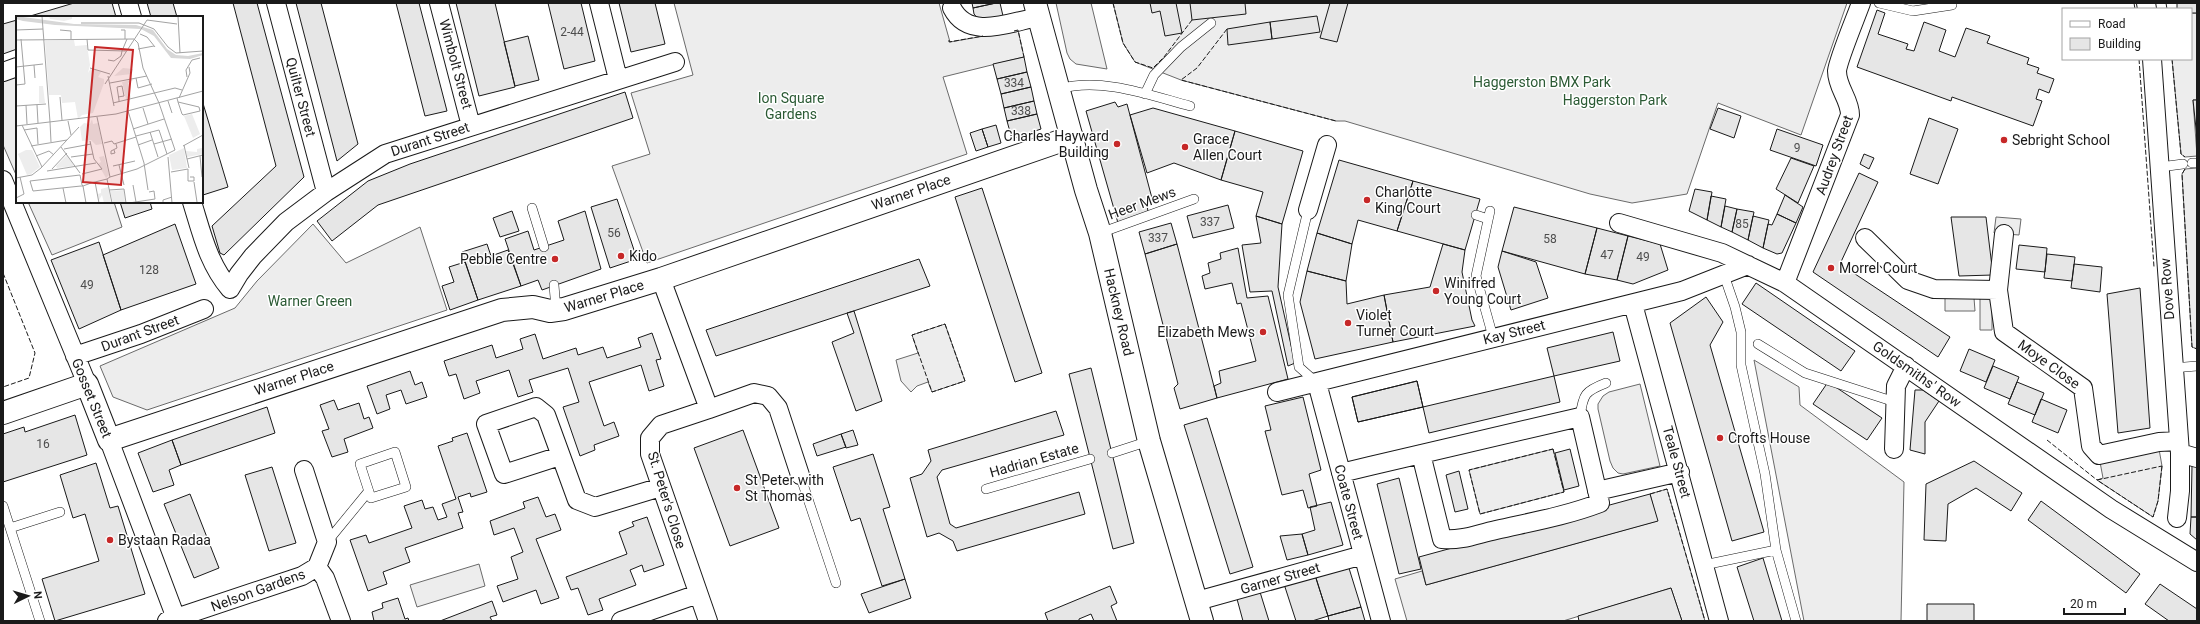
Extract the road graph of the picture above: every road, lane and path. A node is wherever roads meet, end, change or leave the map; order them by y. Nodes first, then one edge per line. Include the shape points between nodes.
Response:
1 (128, 3) edge
2 (276, 3) edge
3 (440, 3) edge
4 (600, 3) edge
5 (1861, 3) edge
6 (1879, 3) edge
7 (1952, 5) dead end
8 (952, 8) dead end
9 (1037, 10) edge
10 (132, 16) edge
11 (1211, 23) dead end
12 (2152, 60) edge
13 (675, 62) dead end
14 (16, 68) edge
15 (3, 72) edge
16 (618, 79) junction
17 (1059, 89) junction
18 (1145, 94) junction
19 (1190, 106) dead end
20 (471, 126) junction
21 (1072, 137) junction
22 (1326, 145) dead end
23 (2190, 163) edge
24 (2160, 167) junction
25 (4, 187) edge
26 (326, 192) junction
27 (1194, 199) dead end
28 (192, 203) edge
29 (532, 208) dead end
30 (1308, 210) joint
31 (1476, 215) dead end
32 (1619, 223) dead end
33 (1100, 233) junction
34 (2004, 234) dead end
35 (1865, 238) dead end
36 (544, 247) dead end
37 (1748, 265) junction
38 (1724, 275) junction
39 (661, 279) junction
40 (1785, 283) junction
41 (554, 285) dead end
42 (1998, 290) junction
43 (1633, 304) junction
44 (204, 309) dead end
45 (556, 310) junction
46 (1493, 337) junction
47 (1758, 344) dead end
48 (75, 356) junction
49 (1906, 366) junction
50 (2197, 366) edge
51 (2172, 368) junction
52 (1317, 382) junction
53 (1606, 383) dead end
54 (87, 384) junction
55 (1277, 392) dead end
56 (1895, 402) junction
57 (709, 409) junction
58 (3, 413) edge
59 (1580, 417) junction
60 (109, 440) junction
61 (1149, 441) junction
62 (2180, 447) junction
63 (1894, 449) dead end
64 (1112, 453) dead end
65 (1420, 454) junction
66 (560, 456) dead end
67 (2197, 458) edge
68 (1090, 459) dead end
69 (304, 470) dead end
70 (1680, 472) junction
71 (1341, 473) junction
72 (800, 474) joint
73 (661, 487) junction
74 (986, 489) dead end
75 (1597, 491) junction
76 (368, 492) junction
77 (3, 506) edge
78 (60, 512) dead end
79 (2177, 518) dead end
80 (10, 528) junction
81 (327, 542) junction
82 (1776, 550) junction
83 (1363, 555) junction
84 (2197, 562) edge
85 (1704, 565) junction
86 (317, 568) junction
87 (836, 583) dead end
88 (698, 594) junction
89 (1200, 611) edge
90 (173, 620) edge
91 (40, 621) edge
92 (341, 621) edge
93 (621, 621) edge
94 (708, 621) edge
95 (1381, 621) edge
96 (1719, 621) edge
97 (1796, 621) edge

1 - 10 street
2 - 26 street, Quilter Street
3 - 20 street, Wimbolt Street
4 - 16 street
5 - 40 street, Audrey Street via 1837,70 1840,84 1850,105 1850,115
6 - 7 lane via 1913,11
8 - 9 street via 963,23 980,28
9 - 17 main road, Hackney Road
11 - 18 lane via 1181,47 1154,75
12 - 24 street, Dove Row
13 - 16 street, Durant Street
14 - 15 street
16 - 20 street, Durant Street
17 - 18 lane via 1082,84
17 - 21 main road, Hackney Road
18 - 19 lane
20 - 26 street, Durant Street via 385,154
21 - 33 main road, Hackney Road
21 - 39 main road, Warner Place
22 - 30 street
23 - 24 lane
24 - 51 street, Dove Row
25 - 48 street, Gosset Street
26 - 28 street, Durant Street via 286,222 253,256 230,290 212,263
27 - 33 lane, Heer Mews
29 - 36 lane
30 - 52 lane via 1288,295 1299,367
31 - 46 lane via 1489,215 1476,276
32 - 37 street, Goldsmiths' Row via 1722,253
33 - 61 main road, Hackney Road
34 - 42 street, Moye Close
35 - 42 street via 1908,280 1934,289
37 - 38 street, Kay Street
37 - 40 street, Goldsmiths' Row
38 - 43 street, Kay Street via 1682,291
38 - 82 lane via 1741,332 1741,365 1765,474
39 - 45 main road, Warner Place
39 - 57 street
40 - 49 street, Goldsmiths' Row
41 - 45 lane
42 - 62 street, Moye Close via 2004,332 2083,388 2091,446 2099,455 2159,442
43 - 46 street, Kay Street
43 - 70 street, Teale Street
44 - 48 street, Durant Street
45 - 60 main road, Warner Place via 533,307 502,310
46 - 52 street, Kay Street
47 - 56 lane via 1805,373
48 - 54 street, Gosset Street
49 - 56 street via 1896,386
49 - 84 street, Goldsmiths' Row via 2111,509
50 - 51 lane
51 - 62 street, Dove Row
52 - 55 street, Kay Street
52 - 71 street, Coate Street
53 - 59 lane via 1590,389 1582,401
54 - 58 main road
54 - 60 main road, Gosset Street
56 - 63 street
57 - 72 street, St. Peter's Close via 754,393 768,396 778,408
57 - 73 street, St. Peter's Close via 660,425 650,438 650,454
59 - 65 street
59 - 75 street
60 - 90 street, Gosset Street
61 - 64 lane
61 - 89 main road, Hackney Road
62 - 67 street
62 - 79 street, Dove Row
65 - 71 street
65 - 75 street via 1442,539 1458,540 1575,512 1600,503
66 - 73 street via 577,500 595,507
68 - 74 lane, Hadrian Estate
69 - 81 street
70 - 75 street
70 - 85 street, Teale Street
71 - 83 street, Coate Street
72 - 87 lane
73 - 88 street, St. Peter's Close
76 - 76 lane via 360,464 395,452 406,487 371,498
76 - 81 lane
77 - 80 lane
78 - 80 lane
80 - 91 lane
81 - 86 street, Nelson Gardens
82 - 85 lane
82 - 97 lane
83 - 89 street, Garner Street
83 - 95 street, Coate Street
85 - 96 street, Teale Street
86 - 90 street, Nelson Gardens via 302,576
86 - 92 street, Nelson Gardens via 325,578
88 - 93 street
88 - 94 street, St. Peter's Close

